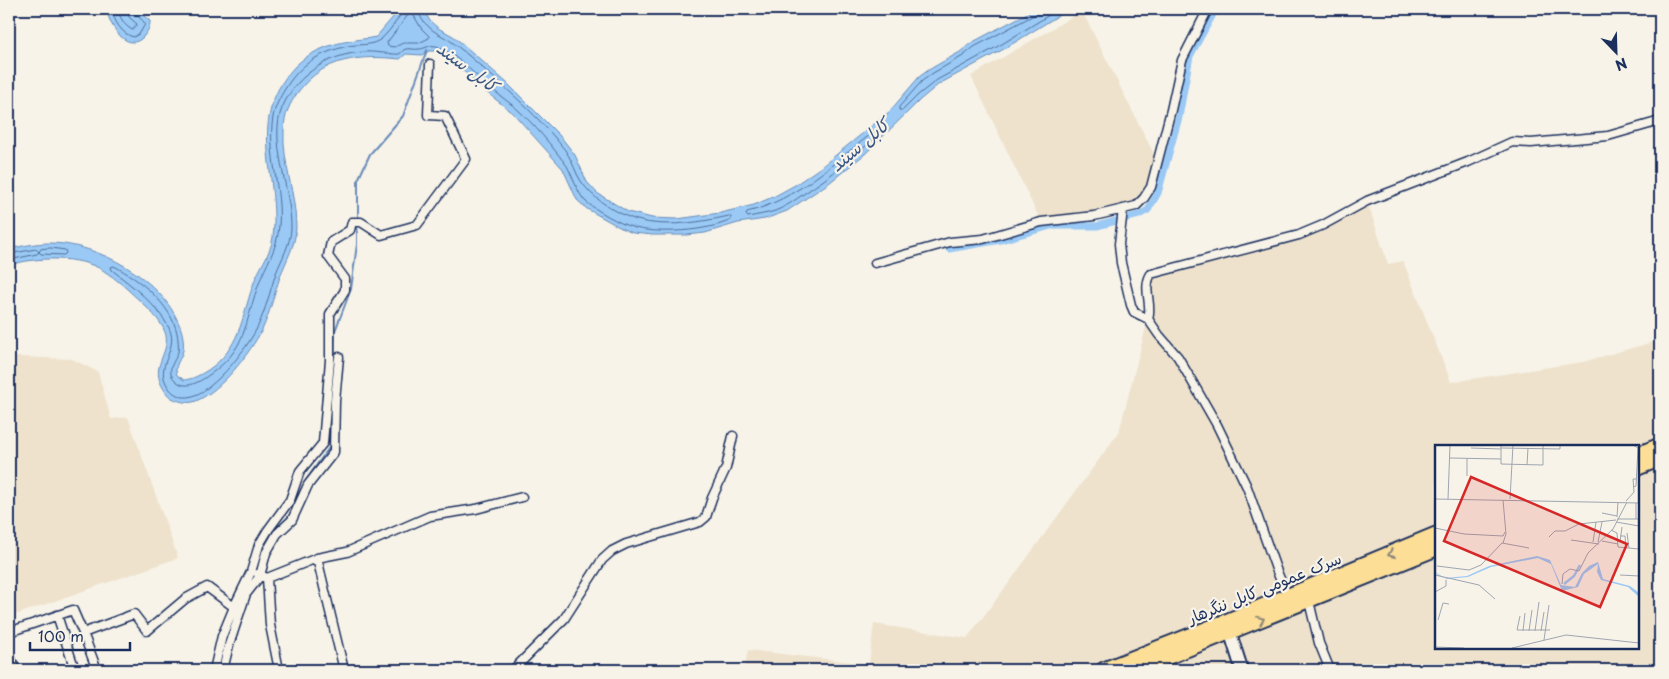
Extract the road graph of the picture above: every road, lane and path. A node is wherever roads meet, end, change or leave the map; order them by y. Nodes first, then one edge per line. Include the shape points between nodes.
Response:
1 (1208, 9) edge
2 (430, 64) dead end
3 (1660, 121) edge
4 (1123, 209) junction
5 (875, 263) dead end
6 (1148, 319) junction
7 (339, 357) dead end
8 (733, 436) dead end
9 (1660, 446) edge
10 (1639, 455) edge
11 (1660, 458) edge
12 (1639, 467) edge
13 (522, 497) dead end
14 (1435, 535) edge
15 (1435, 548) edge
16 (317, 558) junction
17 (251, 572) junction
18 (264, 577) junction
19 (1287, 596) junction
20 (1308, 601) junction
21 (234, 607) junction
22 (57, 615) junction
23 (9, 632) edge
24 (1230, 632) junction
25 (84, 634) junction
26 (9, 656) edge
27 (17, 670) edge
28 (75, 670) edge
29 (97, 670) edge
30 (214, 670) edge
31 (223, 670) edge
32 (279, 670) edge
33 (344, 670) edge
34 (513, 670) edge
35 (1104, 670) edge
36 (1134, 670) edge
37 (1242, 670) edge
38 (1330, 670) edge

1 - 4 street via 1182,60 1151,187 1136,206
2 - 17 street via 428,115 445,116 466,159 417,225 381,235 361,222 352,222 350,230 331,242 328,256 345,279 345,290 330,314 330,370 323,443 298,475 290,500 259,545
3 - 6 street via 1608,136 1512,142 1368,201 1299,235 1151,274 1147,295
4 - 5 street via 1041,222
4 - 6 street via 1119,244 1121,263 1131,306 1134,312
6 - 19 street via 1178,357 1225,441 1247,487
7 - 18 street via 334,452 308,485 292,520 277,534 266,554
8 - 34 street via 726,468 706,517 700,522 612,551 602,560 564,619
9 - 10 highway
11 - 12 highway
13 - 16 street via 430,516 348,552
14 -> 19 highway, سرک عمومی کابل ننگرهار
15 - 20 highway, سرک عمومی کابل ننگرهار
16 - 18 street
16 - 33 street
17 - 18 street
17 - 21 street
18 - 31 street via 246,594
18 - 32 street
19 - 35 highway, سرک عمومی کابل ننگرهار
24 -> 20 highway, سرک عمومی کابل ننگرهار
20 - 38 street
21 - 25 street via 207,587 184,599 147,631 134,614
21 - 30 street via 222,636
22 - 23 street
22 - 25 street via 73,610
22 - 28 street
24 - 36 highway, سرک عمومی کابل ننگرهار
24 - 37 main road
25 - 29 street
26 - 27 street

